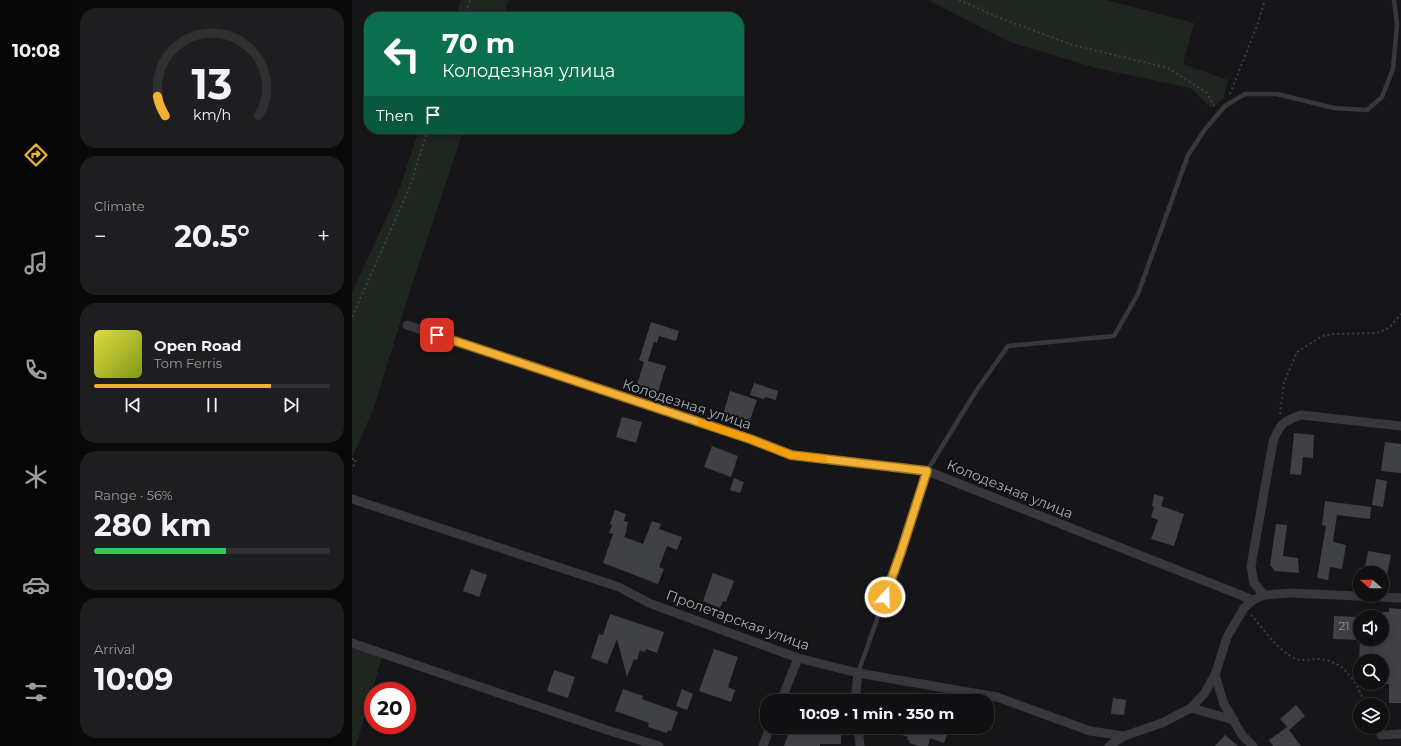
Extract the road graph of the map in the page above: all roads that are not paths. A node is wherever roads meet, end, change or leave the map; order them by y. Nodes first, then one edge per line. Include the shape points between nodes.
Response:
1 (1394, 0) edge
2 (407, 325) dead end
3 (1401, 426) edge
4 (927, 471) junction
5 (352, 499) edge
6 (1264, 595) junction
7 (1401, 598) edge
8 (1253, 600) junction
9 (352, 643) edge
10 (798, 658) junction
11 (858, 673) junction
12 (1215, 675) junction
13 (784, 694) edge
14 (856, 694) edge
15 (1191, 708) junction
16 (1234, 720) junction
17 (767, 734) edge
18 (859, 734) edge
19 (1401, 734) edge
20 (1381, 735) dead end
21 (1124, 736) junction
22 (659, 746) edge
23 (763, 746) edge
24 (860, 746) edge
25 (1109, 746) edge
26 (1253, 746) edge

1 - 4 lane via 1397,25 1393,69 1382,98 1367,110 1334,108 1277,94 1245,94 1225,106 1188,155 1138,294 1114,336 1008,346 976,391
2 - 4 street, Колодезная улица via 750,439 791,455
3 - 6 street via 1301,415 1287,420 1277,429 1251,566 1254,583
4 - 8 street, Колодезная улица
4 - 11 lane
5 - 10 street, Пролетарская улица via 619,587 649,603
6 - 7 street via 1291,593
6 - 8 street, Пролетарская улица
8 - 12 street, Пролетарская улица via 1244,608 1227,637
9 - 22 street
10 - 11 street, Пролетарская улица
10 - 13 street
11 - 14 street
11 - 21 street, Пролетарская улица via 997,697 1090,731
12 - 15 street, Пролетарская улица via 1204,694
12 - 16 street via 1224,704
15 - 16 street
15 - 21 street, Пролетарская улица via 1162,723
16 - 26 street via 1242,735
17 - 23 street
18 - 24 street
19 - 20 street
21 - 25 street, Пролетарская улица

